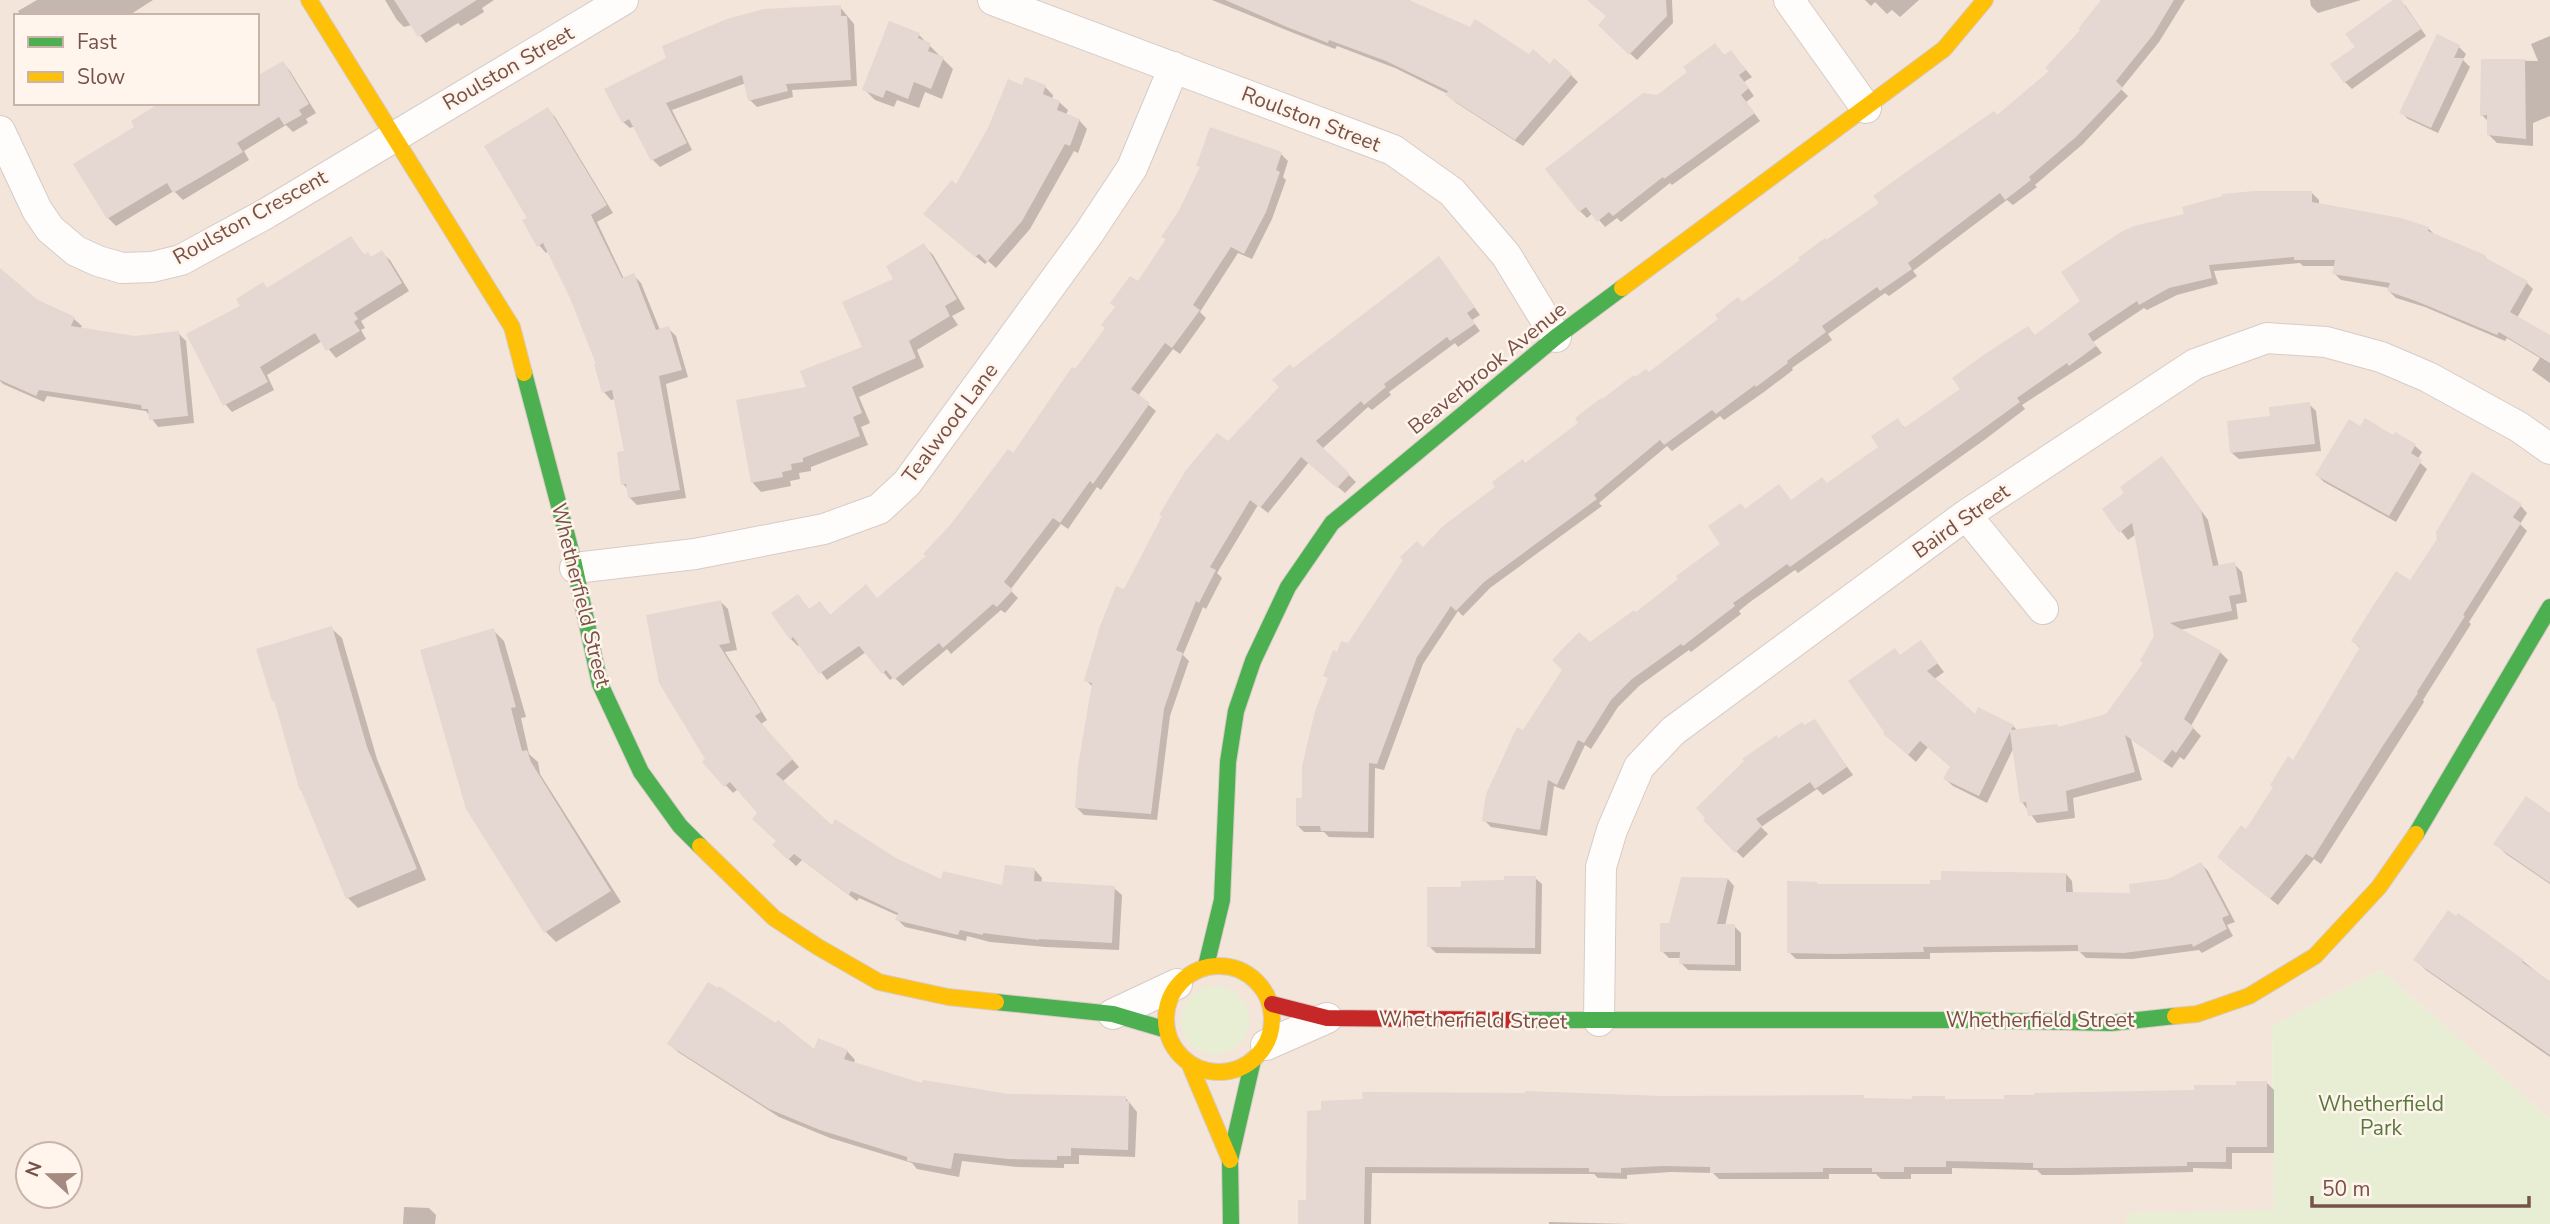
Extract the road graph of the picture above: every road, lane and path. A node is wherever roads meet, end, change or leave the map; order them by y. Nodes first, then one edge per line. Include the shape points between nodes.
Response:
1 (309, 0) edge
2 (623, 0) edge
3 (993, 0) edge
4 (1789, 0) edge
5 (1985, 0) edge
6 (1174, 67) junction
7 (1866, 108) junction
8 (0, 131) edge
9 (393, 135) junction
10 (1556, 337) junction
11 (2550, 449) edge
12 (1966, 515) junction
13 (575, 568) junction
14 (2550, 607) edge
15 (2043, 609) dead end
16 (1223, 900) junction
17 (1232, 932) dead end
18 (1238, 952) dead end
19 (1206, 966) junction
20 (1244, 970) junction
21 (1177, 984) junction
22 (1272, 1004) junction
23 (1113, 1014) junction
24 (1327, 1018) junction
25 (1599, 1021) junction
26 (1167, 1030) junction
27 (1260, 1052) junction
28 (1189, 1063) junction
29 (1230, 1160) junction
30 (1231, 1224) edge

1 - 9 street, Whetherfield Street
2 - 9 street, Roulston Street
3 - 6 street, Roulston Street
4 - 7 street
5 - 7 street, Beaverbrook Avenue via 1944,49
6 - 10 street, Roulston Street via 1393,150 1451,192 1506,255
6 - 13 street, Tealwood Lane via 1132,168 1089,233 907,483 878,509 824,529 695,554
7 - 10 street, Beaverbrook Avenue
8 - 9 street, Roulston Crescent via 50,229 76,251 122,268 181,260
9 - 13 street, Whetherfield Street via 512,327
10 - 16 street, Beaverbrook Avenue via 1332,523 1287,587 1236,711 1228,762
11 - 12 street, Baird Street via 2519,426 2381,357 2326,342 2267,338 2195,364
12 - 15 street
12 - 25 street, Baird Street via 1673,731 1639,766 1601,867
13 - 23 street, Whetherfield Street via 600,684 641,772 680,826 774,918 879,982 948,997
14 - 25 street, Whetherfield Street via 2410,844 2379,887 2315,956 2249,996 2197,1014 2111,1023
16 - 17 street, Beaverbrook Avenue
16 - 19 street, Beaverbrook Avenue
18 - 20 street
19 - 20 street
19 - 21 street
20 - 22 street via 1261,984
21 - 23 street
21 - 26 street via 1168,1002
22 - 24 street, Whetherfield Street
22 - 27 street via 1273,1025
23 - 26 street, Whetherfield Street
24 - 25 street, Whetherfield Street
24 - 27 street, Whetherfield Street
26 - 28 street via 1178,1053
27 - 28 street via 1233,1070 1210,1071
27 - 29 street
28 - 29 street
29 - 30 street

